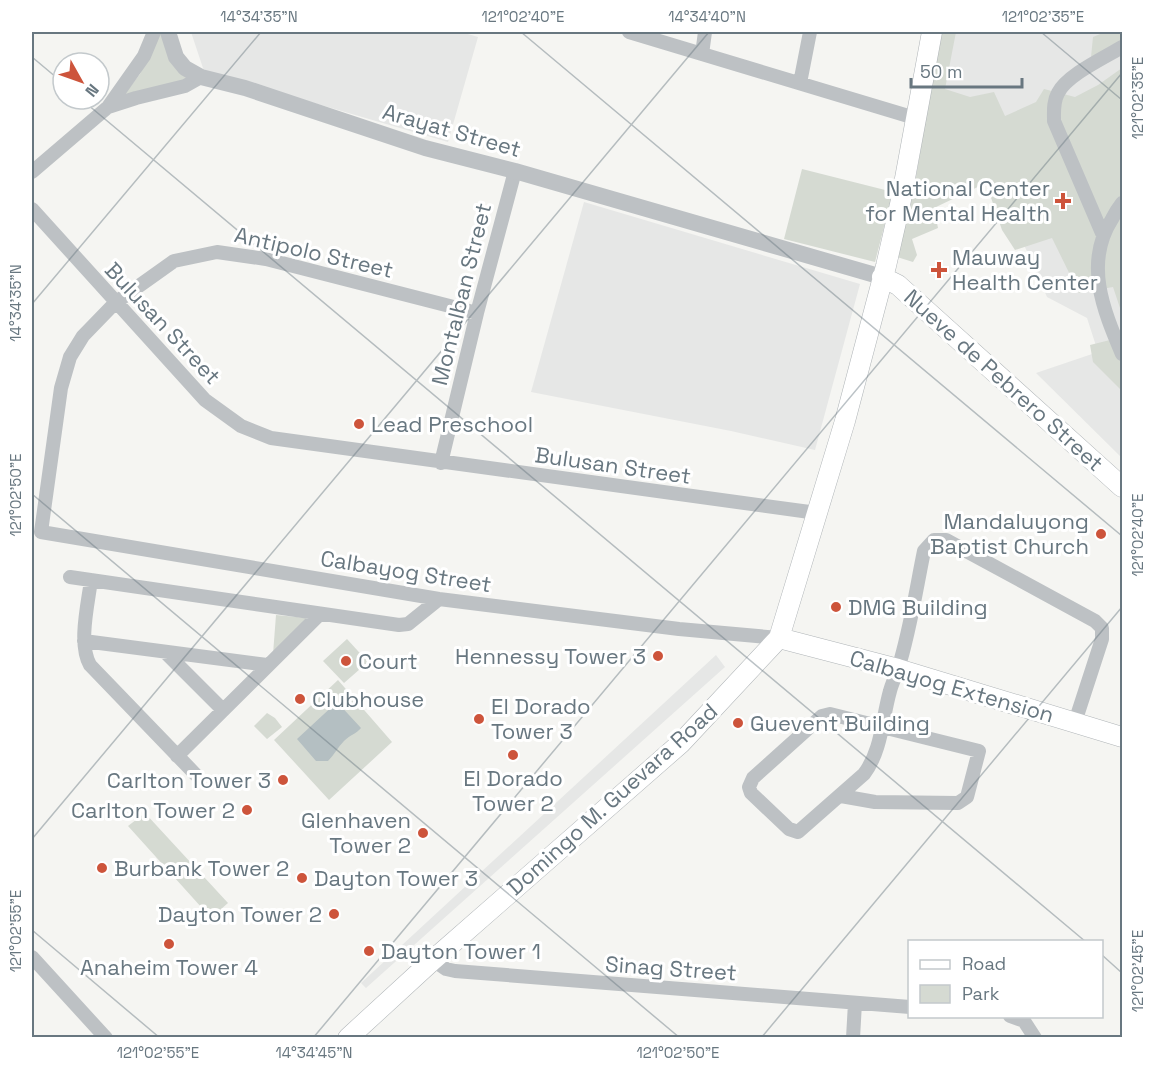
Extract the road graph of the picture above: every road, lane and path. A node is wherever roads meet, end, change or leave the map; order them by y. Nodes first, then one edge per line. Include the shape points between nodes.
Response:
1 (154, 32) edge
2 (168, 32) edge
3 (629, 32) edge
4 (705, 32) edge
5 (810, 32) edge
6 (932, 32) edge
7 (1122, 47) edge
8 (702, 54) junction
9 (201, 76) junction
10 (800, 83) junction
11 (111, 103) edge
12 (111, 106) edge
13 (103, 111) edge
14 (915, 118) junction
15 (515, 171) junction
16 (32, 172) edge
17 (1122, 203) edge
18 (32, 209) edge
19 (1102, 233) junction
20 (882, 277) junction
21 (115, 303) junction
22 (477, 313) junction
23 (1122, 354) edge
24 (441, 463) junction
25 (1122, 487) edge
26 (817, 513) junction
27 (36, 536) edge
28 (70, 577) dead end
29 (91, 580) junction
30 (439, 599) junction
31 (320, 614) junction
32 (779, 638) junction
33 (84, 641) junction
34 (165, 652) junction
35 (267, 665) junction
36 (898, 669) junction
37 (223, 710) junction
38 (1075, 722) junction
39 (882, 728) junction
40 (1122, 737) edge
41 (177, 756) junction
42 (196, 775) dead end
43 (841, 796) junction
44 (32, 957) edge
45 (433, 960) junction
46 (855, 1003) junction
47 (908, 1008) edge
48 (1013, 1018) edge
49 (352, 1036) edge
50 (106, 1038) edge
51 (854, 1038) edge
52 (1035, 1038) edge

1 - 11 street via 144,56
2 - 9 street via 176,57 185,68
3 - 8 street
4 - 8 street
5 - 10 street
6 - 14 main road, Domingo M. Guevara Road
7 - 19 street via 1066,81 1053,105 1054,121
8 - 10 street
9 - 12 street via 185,86
9 - 15 street, Arayat Street via 425,148
10 - 14 street
13 - 16 street
14 - 20 main road, Domingo M. Guevara Road
15 - 20 street, Arayat Street
15 - 22 street, Montalban Street
17 - 19 street
18 - 21 street, Bulusan Street
19 - 23 street via 1096,260 1102,299
20 - 25 main road, Nueve de Pebrero Street via 898,285
20 - 26 main road, Domingo M. Guevara Road
21 - 22 street, Antipolo Street via 174,261 217,252 266,259
21 - 24 street, Bulusan Street via 205,400 241,426 271,438
21 - 27 street, Antipolo Street via 83,336 70,357 61,388
22 - 24 street, Montalban Street
24 - 26 street, Bulusan Street
26 - 32 main road, Domingo M. Guevara Road
27 - 30 street, Calbayog Street
28 - 29 street
29 - 31 street
29 - 33 street
30 - 31 street via 408,624
30 - 32 street, Calbayog Street
31 - 35 street
32 - 36 main road, Calbayog Extension
32 - 45 main road, Domingo M. Guevara Road via 681,743
33 - 34 street
33 - 41 street via 90,665
34 - 35 street
34 - 37 street
35 - 37 street
36 - 38 main road, Calbayog Extension
36 - 38 street via 924,551 934,540 946,540 1102,628 1102,639
36 - 39 street
37 - 41 street
38 - 40 main road, Calbayog Extension
39 - 43 street via 871,765
39 - 43 street via 979,751 967,797 958,803 875,802
39 - 43 street via 837,715 822,716 749,783 751,793 798,832
41 - 42 street
44 - 50 street
45 - 46 street, Sinag Street via 455,971
45 - 49 main road, Domingo M. Guevara Road
46 - 47 street, Sinag Street
46 - 51 street
48 - 52 street via 1024,1022

